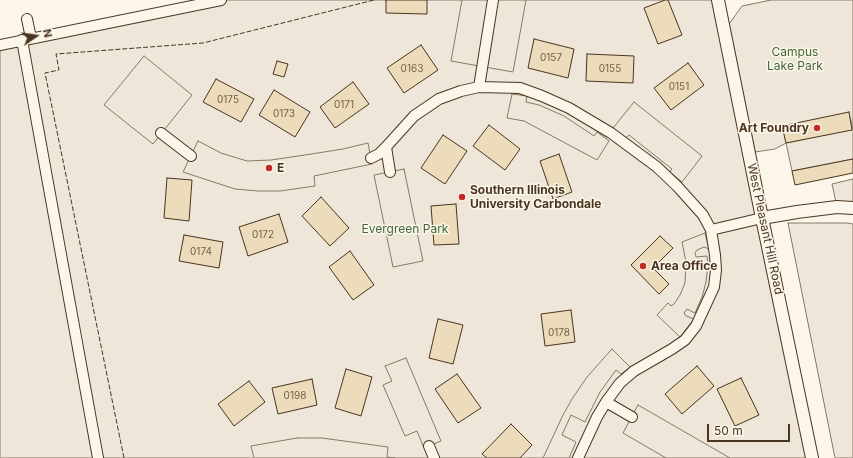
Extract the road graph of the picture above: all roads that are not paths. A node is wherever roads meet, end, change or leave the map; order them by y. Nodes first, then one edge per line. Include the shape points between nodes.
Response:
1 (221, 0) edge
2 (493, 0) edge
3 (718, 0) edge
4 (27, 19) dead end
5 (26, 39) junction
6 (0, 45) edge
7 (479, 87) junction
8 (161, 134) dead end
9 (386, 148) junction
10 (191, 156) dead end
11 (371, 158) dead end
12 (390, 172) dead end
13 (853, 208) edge
14 (762, 218) junction
15 (711, 230) junction
16 (606, 402) junction
17 (632, 417) dead end
18 (429, 446) dead end
19 (98, 458) edge
20 (434, 458) edge
21 (578, 458) edge
22 (812, 458) edge

1 - 5 street
2 - 7 street
3 - 14 street, West Pleasant Hill Road
4 - 5 street
5 - 6 street
5 - 19 street
7 - 9 street via 453,93 428,106 414,116
7 - 15 street via 520,88 569,108 611,133 657,167 677,186 703,215
8 - 10 street
9 - 11 street
9 - 12 street
13 - 14 street via 837,207
14 - 15 street
14 - 22 street, West Pleasant Hill Road
15 - 16 street via 716,255 715,281 696,326 685,340 634,371
16 - 17 street
16 - 21 street
18 - 20 street

